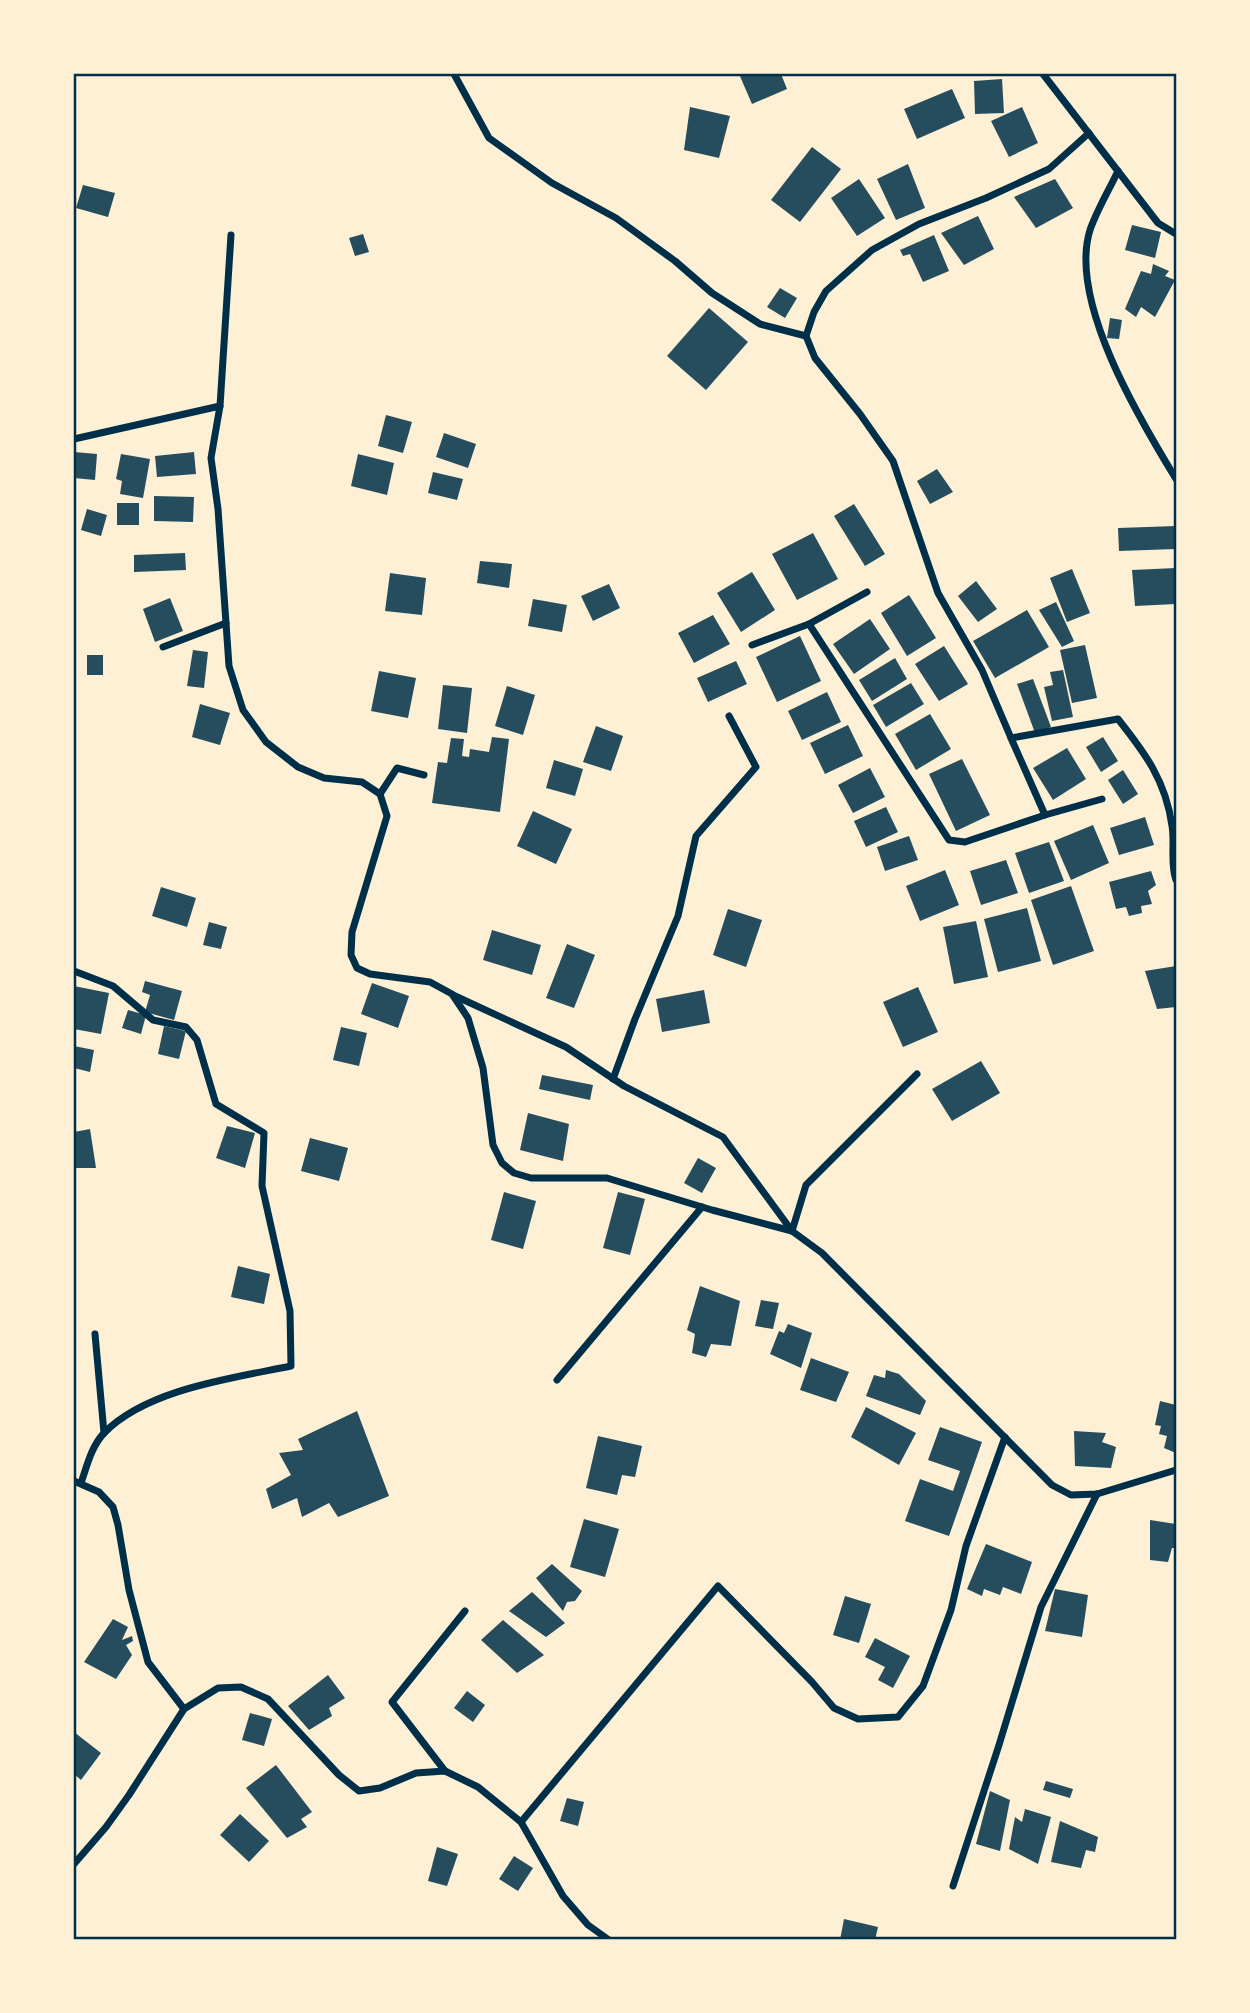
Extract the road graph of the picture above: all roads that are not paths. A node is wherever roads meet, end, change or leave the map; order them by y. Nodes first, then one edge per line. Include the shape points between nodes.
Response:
1 (454, 74) edge
2 (1043, 74) edge
3 (1089, 133) junction
4 (1118, 171) junction
5 (1177, 234) edge
6 (231, 235) dead end
7 (806, 336) junction
8 (220, 406) junction
9 (74, 439) edge
10 (1177, 479) edge
11 (867, 592) dead end
12 (226, 624) junction
13 (809, 624) junction
14 (752, 645) dead end
15 (163, 647) dead end
16 (729, 716) dead end
17 (1011, 738) junction
18 (424, 775) dead end
19 (380, 794) junction
20 (1102, 799) dead end
21 (1045, 815) junction
22 (1177, 880) edge
23 (74, 971) edge
24 (452, 995) junction
25 (917, 1074) dead end
26 (613, 1079) junction
27 (702, 1207) junction
28 (792, 1231) junction
29 (95, 1334) dead end
30 (556, 1380) dead end
31 (104, 1433) junction
32 (1005, 1437) junction
33 (1177, 1471) edge
34 (77, 1482) edge
35 (1097, 1494) junction
36 (465, 1611) dead end
37 (184, 1709) junction
38 (445, 1771) junction
39 (521, 1822) junction
40 (74, 1864) edge
41 (953, 1886) dead end
42 (609, 1940) edge

1 - 7 street via 489,138 552,183 616,218 760,324
2 - 3 street
3 - 4 street
3 - 7 street via 1049,169 919,224 872,250 826,291
4 - 5 street via 1158,223
4 - 10 street via 1090,230 1087,253 1092,305 1116,371
6 - 8 street
7 - 17 street via 815,358 893,461 938,593 982,670
8 - 9 street
8 - 12 street via 211,458
11 - 13 street
12 - 15 street
12 - 19 street via 229,666 243,710 266,742 298,767 324,778 362,782
13 - 14 street
13 - 21 street via 949,840 965,842
16 - 26 street via 756,766 696,836 678,916
17 - 21 street
17 - 22 street via 1118,719 1145,753 1167,795
18 - 19 street via 397,768
19 - 24 street via 387,816 352,932 351,955 357,968 370,974 429,982
20 - 21 street
23 - 31 street via 113,986 153,1020 186,1027 197,1040 216,1104 264,1133 262,1186 290,1311 291,1366 159,1398
24 - 26 street via 566,1047
24 - 27 street via 468,1018 483,1068 493,1145 502,1163 531,1178 607,1178
25 - 28 street via 806,1185
26 - 28 street via 723,1137
27 - 28 street
27 - 30 street
28 - 32 street via 822,1254
29 - 31 street
31 - 34 street
32 - 35 street via 1052,1485 1071,1495
32 - 39 street via 923,1686 898,1717 858,1719 834,1708 718,1586
33 - 35 street
34 - 37 street via 99,1493 113,1507 148,1662
35 - 41 street via 1041,1607
36 - 38 street via 392,1702
37 - 38 street via 218,1688 241,1687 268,1699 359,1791 416,1773
37 - 40 street via 129,1796
38 - 39 street via 478,1787
39 - 42 street via 563,1896 588,1925

